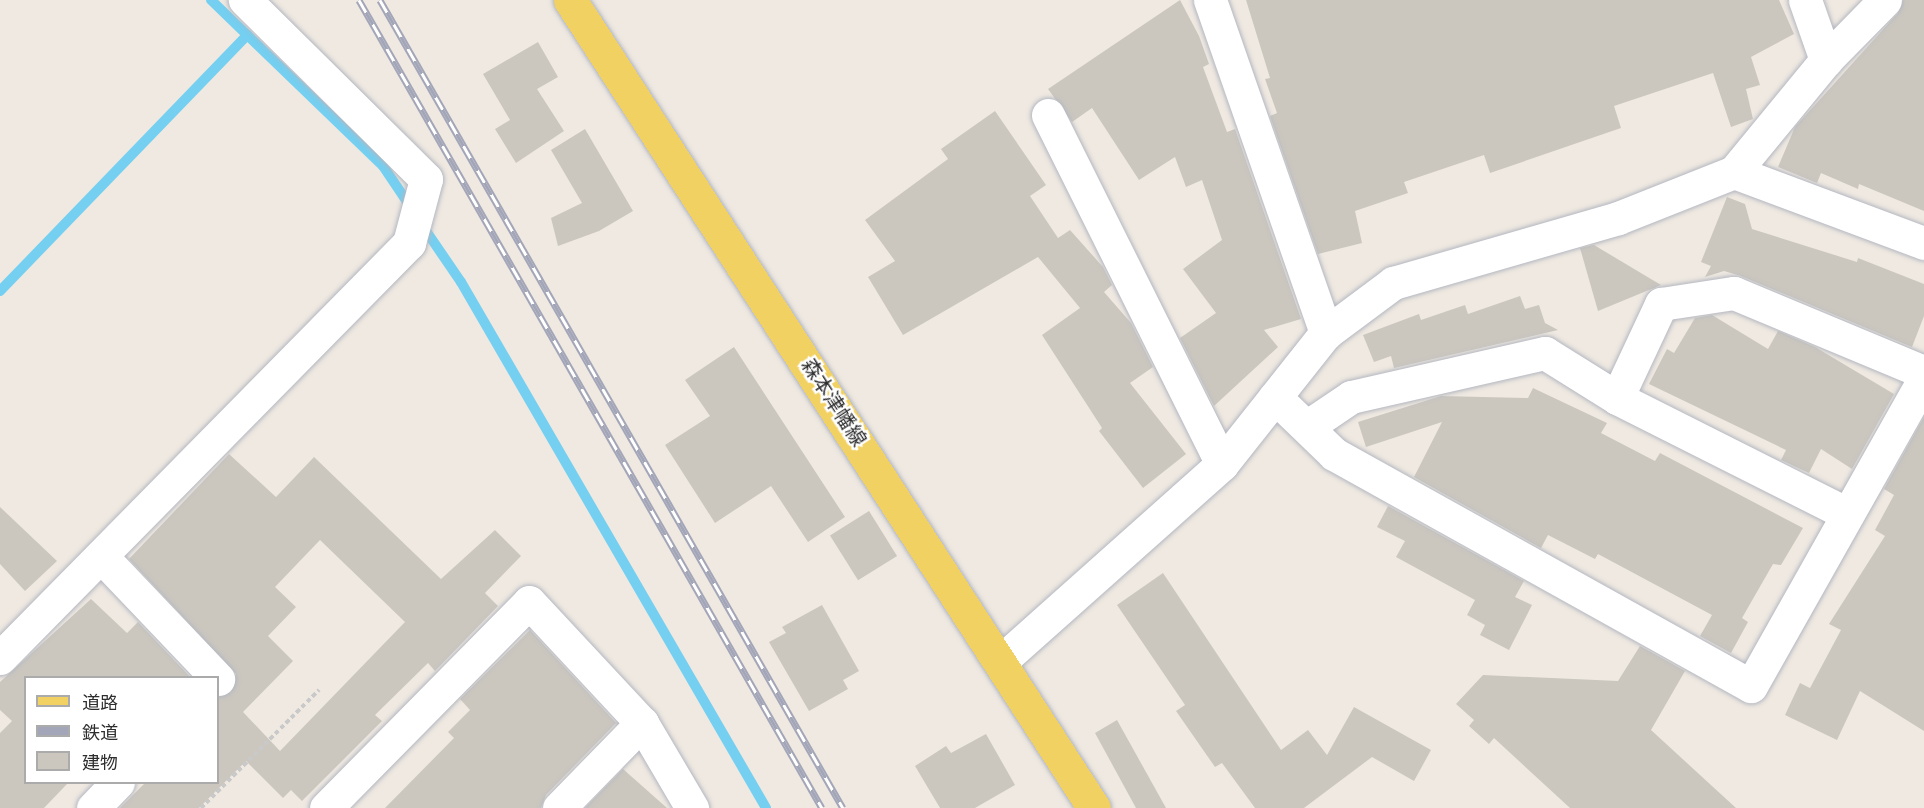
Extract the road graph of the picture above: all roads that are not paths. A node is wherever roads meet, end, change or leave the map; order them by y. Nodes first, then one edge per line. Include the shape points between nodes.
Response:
1 (244, 0) edge
2 (570, 0) edge
3 (1210, 0) edge
4 (1805, 0) edge
5 (1885, 0) edge
6 (1826, 60) junction
7 (1048, 115) dead end
8 (1734, 172) junction
9 (1924, 243) edge
10 (1326, 333) junction
11 (1924, 372) edge
12 (1924, 379) edge
13 (1275, 397) junction
14 (1617, 398) junction
15 (1308, 426) junction
16 (1222, 464) junction
17 (1848, 514) junction
18 (101, 556) junction
19 (4, 647) edge
20 (1001, 661) junction
21 (215, 676) edge
22 (642, 723) junction
23 (117, 784) edge
24 (93, 808) edge
25 (326, 808) edge
26 (559, 808) edge
27 (692, 808) edge
28 (1094, 808) edge

1 - 18 street via 426,179 423,191 409,243
2 - 20 main road, 森本津幡線
3 - 10 street
4 - 6 street
5 - 6 street
6 - 8 street
7 - 16 street
8 - 9 street
8 - 10 street via 1618,218 1394,283
10 - 13 street
11 - 14 street via 1734,293 1661,304
12 - 17 street
13 - 15 street
13 - 16 street
14 - 15 street via 1545,353 1351,397
14 - 17 street
15 - 17 street via 1334,454 1751,686
16 - 20 street
18 - 19 street
18 - 21 street
20 - 28 main road, 森本津幡線
22 - 25 street via 529,602
22 - 26 street
22 - 27 street
23 - 24 street

